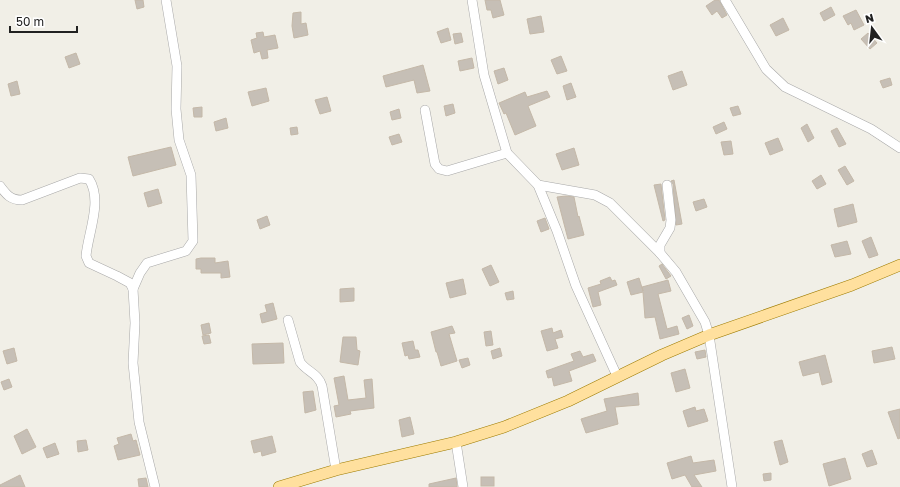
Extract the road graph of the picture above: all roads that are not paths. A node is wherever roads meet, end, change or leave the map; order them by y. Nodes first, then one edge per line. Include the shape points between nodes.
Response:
1 (166, 0) edge
2 (472, 0) edge
3 (725, 0) edge
4 (425, 110) dead end
5 (900, 148) edge
6 (507, 153) junction
7 (538, 184) junction
8 (0, 186) edge
9 (667, 186) dead end
10 (660, 253) junction
11 (900, 265) edge
12 (133, 289) junction
13 (288, 320) dead end
14 (710, 335) junction
15 (617, 376) junction
16 (456, 442) junction
17 (336, 470) junction
18 (155, 487) edge
19 (279, 487) edge
20 (463, 487) edge
21 (732, 487) edge

1 - 12 street via 177,66 176,109 180,140 191,175 193,241 186,251 143,266
2 - 6 street via 484,75
3 - 5 street via 766,69 785,87 871,129
4 - 6 street via 435,164 439,169 447,171
6 - 7 street
7 - 10 street via 595,195 610,203
7 - 15 street via 558,231 576,286
8 - 12 street via 8,196 22,200 80,178 89,179 95,192 86,256 89,263 130,283
9 - 10 street via 671,220 670,228 660,245
10 - 14 street via 679,278
11 - 14 main road via 852,285
12 - 18 street via 133,362 139,422
13 - 17 street via 303,368 318,376 322,386
14 - 15 main road
14 - 21 street
15 - 16 main road via 568,401 504,427
16 - 17 main road
16 - 20 street
17 - 19 main road

